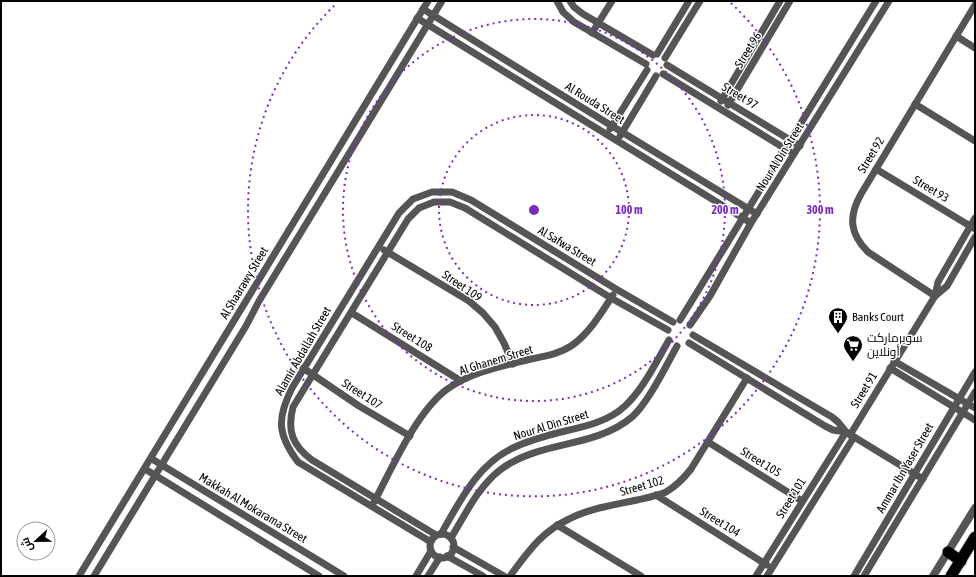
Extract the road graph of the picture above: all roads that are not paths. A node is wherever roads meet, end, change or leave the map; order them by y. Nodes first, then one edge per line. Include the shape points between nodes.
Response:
1 (428, 1) edge
2 (442, 1) edge
3 (557, 1) edge
4 (570, 1) edge
5 (612, 1) edge
6 (689, 1) edge
7 (700, 1) edge
8 (780, 1) edge
9 (790, 1) edge
10 (876, 1) edge
11 (889, 1) edge
12 (975, 4) edge
13 (423, 9) junction
14 (433, 16) junction
15 (417, 18) junction
16 (598, 24) junction
17 (428, 25) junction
18 (592, 33) junction
19 (956, 36) junction
20 (975, 48) edge
21 (655, 55) junction
22 (666, 62) junction
23 (647, 67) junction
24 (659, 75) junction
25 (726, 100) junction
26 (915, 104) junction
27 (721, 109) junction
28 (612, 126) junction
29 (622, 132) junction
30 (606, 135) junction
31 (791, 140) junction
32 (616, 141) junction
33 (975, 141) edge
34 (800, 146) junction
35 (786, 149) junction
36 (795, 154) junction
37 (876, 169) junction
38 (748, 209) junction
39 (757, 214) junction
40 (743, 218) junction
41 (975, 218) edge
42 (751, 223) junction
43 (973, 227) edge
44 (975, 237) edge
45 (378, 247) junction
46 (387, 252) junction
47 (616, 289) junction
48 (935, 296) junction
49 (611, 298) junction
50 (343, 304) junction
51 (353, 311) junction
52 (334, 320) junction
53 (677, 321) junction
54 (344, 325) junction
55 (690, 325) junction
56 (668, 330) junction
57 (693, 334) junction
58 (669, 340) junction
59 (689, 343) junction
60 (677, 346) junction
61 (894, 361) junction
62 (513, 364) junction
63 (304, 368) junction
64 (890, 368) junction
65 (975, 372) edge
66 (314, 375) junction
67 (747, 378) junction
68 (461, 381) junction
69 (975, 392) edge
70 (959, 399) junction
71 (968, 404) junction
72 (953, 407) junction
73 (975, 408) edge
74 (962, 413) junction
75 (975, 420) edge
76 (574, 429) junction
77 (850, 435) junction
78 (410, 436) junction
79 (576, 442) junction
80 (708, 442) junction
81 (298, 447) junction
82 (292, 453) junction
83 (152, 459) junction
84 (162, 465) junction
85 (145, 469) junction
86 (914, 474) junction
87 (155, 475) junction
88 (922, 479) junction
89 (656, 495) junction
90 (376, 499) junction
91 (802, 501) junction
92 (371, 507) junction
93 (975, 508) edge
94 (557, 525) junction
95 (881, 531) junction
96 (439, 535) junction
97 (888, 536) junction
98 (975, 537) edge
99 (451, 538) junction
100 (431, 542) junction
101 (454, 546) junction
102 (431, 551) junction
103 (948, 552) junction
104 (443, 557) junction
105 (961, 560) junction
106 (764, 563) junction
107 (772, 568) junction
108 (333, 573) edge
109 (79, 576) edge
110 (94, 576) edge
111 (318, 576) edge
112 (344, 576) edge
113 (416, 576) edge
114 (428, 576) edge
115 (483, 576) edge
116 (504, 576) edge
117 (510, 576) edge
118 (641, 576) edge
119 (756, 576) edge
120 (767, 576) edge
121 (854, 576) edge
122 (864, 576) edge
123 (933, 576) edge
124 (951, 576) edge

1 - 13 street, Al Shaarawy Street
2 - 14 street, Al Shaarawy Street
3 - 18 street via 563,12
4 - 16 street via 574,7
5 - 16 street
6 - 21 street
7 - 22 street
8 - 25 street, Street 96
9 - 25 street, Street 96
10 - 31 street, Nour Al Din Street
11 - 34 street, Nour Al Din Street
12 - 19 street, Street 92
13 - 14 street, Al Rouda Street
13 - 15 street, Al Shaarawy Street
14 - 17 street, Al Shaarawy Street
14 - 28 street, Al Rouda Street
15 - 17 street, Al Rouda Street
15 - 83 street, Al Shaarawy Street
16 - 18 street
16 - 21 street
17 - 30 street, Al Rouda Street
17 - 84 street, Al Shaarawy Street
18 - 23 street
19 - 20 street
19 - 26 street, Street 92
21 - 22 street
21 - 23 street via 648,59
22 - 24 street via 666,70
22 - 25 street, Street 97
23 - 24 street via 651,74
23 - 28 street
24 - 27 street, Street 97
24 - 29 street
25 - 27 street, Street 96
25 - 31 street, Street 97
26 - 33 street
26 - 37 street, Street 92
27 - 35 street, Street 97
28 - 29 street, Al Rouda Street
28 - 30 street
29 - 32 street
29 - 38 street, Al Rouda Street
30 - 32 street, Al Rouda Street
31 - 34 street, Street 97
31 - 35 street, Nour Al Din Street
32 - 40 street, Al Rouda Street
34 - 36 street, Nour Al Din Street
35 - 36 street, Street 97
35 - 38 street, Nour Al Din Street
36 - 39 street, Nour Al Din Street
37 - 43 street, Street 93
37 - 48 street, Street 92 via 855,204 853,220 856,236 868,252
38 - 39 street, Al Rouda Street
38 - 40 street, Nour Al Din Street
39 - 42 street, Nour Al Din Street
40 - 42 street, Al Rouda Street
40 - 53 street, Nour Al Din Street
41 - 43 street, Street 91
42 - 55 street, Nour Al Din Street via 710,296
43 - 48 street, Street 91 via 938,282
44 - 48 street, Street 91 via 946,286
45 - 46 street, Street 109
45 - 47 street, Al Safwa Street via 399,213 413,199 432,192 452,192 471,200
45 - 50 street, Alamir Abdallah Street
46 - 49 street, Al Safwa Street via 408,219 419,208 434,202 450,202 465,208
46 - 51 street, Alamir Abdallah Street
46 - 62 street, Street 109 via 469,301 483,313 504,343
47 - 49 street, Al Ghanem Street
47 - 53 street, Al Safwa Street
48 - 61 street, Street 91
49 - 56 street, Al Safwa Street
49 - 62 street, Al Ghanem Street via 587,331 571,346 550,355
50 - 51 street, Street 108
50 - 52 street, Alamir Abdallah Street
51 - 54 street, Alamir Abdallah Street
51 - 68 street, Street 108
52 - 54 street
52 - 63 street, Alamir Abdallah Street
53 - 55 street via 686,321
53 - 56 street
54 - 66 street, Alamir Abdallah Street
55 - 57 street
56 - 58 street
57 - 59 street
57 - 77 street via 832,417
58 - 60 street
58 - 76 street, Nour Al Din Street via 638,391 625,406 608,418
59 - 60 street
59 - 67 street
60 - 79 street, Nour Al Din Street via 633,417 614,430
61 - 64 street, Street 91
61 - 70 street
62 - 68 street, Al Ghanem Street
63 - 66 street, Street 107
63 - 82 street, Alamir Abdallah Street via 284,403 281,419 283,434
64 - 72 street
64 - 77 street, Street 91
65 - 70 street, Ammar Ibn Yaser Street
66 - 78 street, Street 107 via 359,406
66 - 81 street, Alamir Abdallah Street via 293,407 290,419 291,431
67 - 77 street via 829,428
67 - 80 street, Street 102
68 - 78 street, Al Ghanem Street via 445,391 432,404
69 - 71 street, Ammar Ibn Yaser Street
70 - 71 street
70 - 72 street, Ammar Ibn Yaser Street
71 - 73 street
71 - 74 street, Ammar Ibn Yaser Street
72 - 74 street
72 - 86 street, Ammar Ibn Yaser Street
74 - 75 street
74 - 88 street, Ammar Ibn Yaser Street
76 - 79 street
76 - 96 street, Nour Al Din Street via 513,447 493,461 475,478
77 - 86 street
77 - 91 street, Street 101
77 - 107 street, Street 101
78 - 90 street, Al Ghanem Street
79 - 99 street, Nour Al Din Street via 519,458 500,470 484,485
80 - 89 street, Street 102 via 682,480
80 - 91 street, Street 105
81 - 82 street
81 - 90 street, Alamir Abdallah Street via 312,460
82 - 92 street, Alamir Abdallah Street via 298,462
83 - 84 street, Makkah Al Mokarama Street
83 - 85 street, Al Shaarawy Street
84 - 87 street, Al Shaarawy Street
84 - 108 street, Makkah Al Mokarama Street
85 - 87 street, Makkah Al Mokarama Street
85 - 109 street, Al Shaarawy Street
86 - 88 street
86 - 95 street, Ammar Ibn Yaser Street
87 - 110 street, Al Shaarawy Street
87 - 111 street, Makkah Al Mokarama Street
88 - 97 street, Ammar Ibn Yaser Street
89 - 94 street, Street 102 via 595,509
89 - 106 street, Street 104
90 - 92 street, Al Ghanem Street
90 - 96 street, Alamir Abdallah Street
91 - 106 street, Street 101
92 - 100 street, Alamir Abdallah Street
93 - 103 street
94 - 117 street, Street 102 via 534,544
94 - 118 street
95 - 97 street
95 - 121 street, Ammar Ibn Yaser Street
96 - 99 street via 448,535
96 - 100 street
97 - 122 street, Ammar Ibn Yaser Street
98 - 105 highway
99 - 101 street
100 - 102 street
101 - 104 street via 451,552
101 - 116 street
102 - 104 street via 436,556
102 - 113 street
103 - 105 highway
103 - 123 street
104 - 114 street
104 - 115 street
105 - 124 highway
106 - 107 street, Street 104
106 - 119 street, Street 101
107 - 120 street, Street 101
108 - 112 street, Makkah Al Mokarama Street

